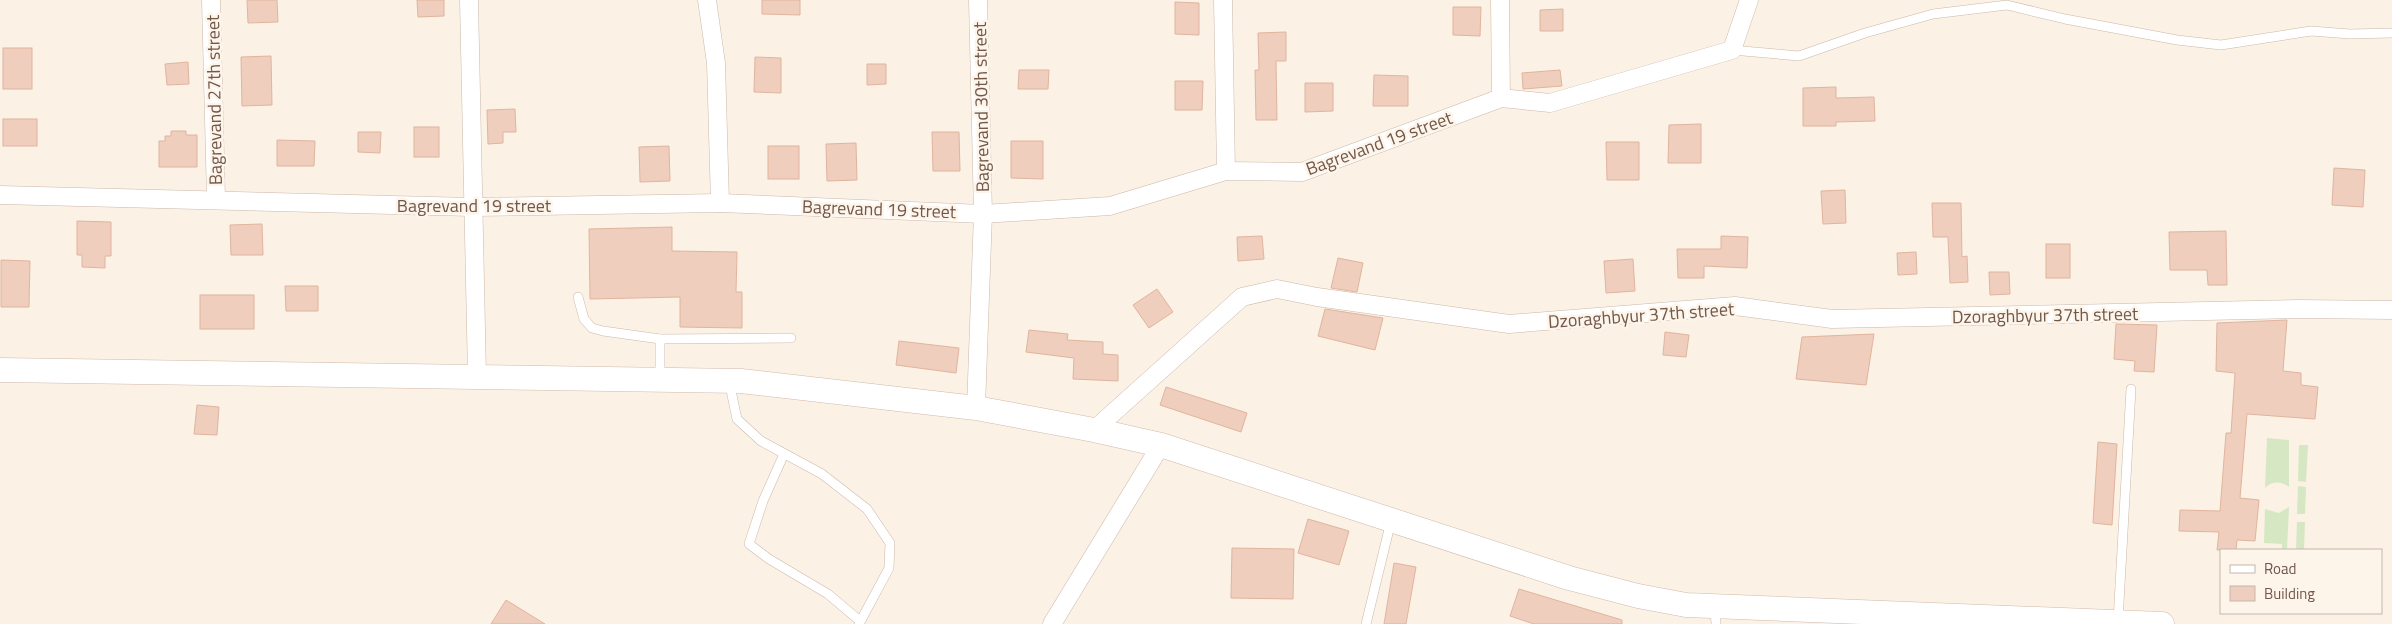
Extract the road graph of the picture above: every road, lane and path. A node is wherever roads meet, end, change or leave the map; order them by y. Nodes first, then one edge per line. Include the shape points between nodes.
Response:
1 (211, 0) edge
2 (469, 0) edge
3 (707, 0) edge
4 (978, 0) edge
5 (1224, 0) edge
6 (1500, 0) edge
7 (1750, 0) edge
8 (2392, 33) edge
9 (1732, 50) junction
10 (1501, 98) junction
11 (1226, 171) junction
12 (0, 195) edge
13 (216, 199) junction
14 (720, 202) junction
15 (472, 206) junction
16 (983, 214) junction
17 (578, 297) dead end
18 (2392, 310) edge
19 (791, 338) dead end
20 (660, 339) junction
21 (0, 370) edge
22 (478, 376) junction
23 (660, 380) junction
24 (729, 381) junction
25 (2130, 389) dead end
26 (976, 408) junction
27 (1094, 430) junction
28 (1161, 445) junction
29 (784, 454) junction
30 (1391, 521) junction
31 (1716, 615) edge
32 (860, 622) edge
33 (2118, 622) junction
34 (1052, 624) edge
35 (1366, 624) edge
36 (2162, 624) edge

1 - 13 street, Bagrevand 27th street
2 - 15 street
3 - 14 street via 716,63
4 - 16 street, Bagrevand 30th street
5 - 11 street
6 - 10 street
7 - 9 street
8 - 9 lane via 2311,32 2221,45 2065,19 2008,5 1933,14 1799,56
9 - 10 street, Bagrevand 19 street via 1550,103
10 - 11 street, Bagrevand 19 street via 1302,172
11 - 16 street, Bagrevand 19 street via 1110,206
12 - 13 street, Bagrevand 19 street
13 - 15 street, Bagrevand 19 street
14 - 15 street, Bagrevand 19 street
14 - 16 street, Bagrevand 19 street
15 - 22 street
16 - 26 street, Bagrevand 30th street
17 - 20 lane via 584,319 592,328
18 - 27 street, Dzoraghbyur 37th street via 1832,319 1735,306 1509,324 1278,289 1242,297
19 - 20 lane
20 - 23 lane
21 - 22 street
22 - 23 street
23 - 24 street
24 - 26 street
24 - 29 lane via 736,418 761,441
25 - 33 lane
26 - 27 street
27 - 28 street
28 - 30 street
28 - 34 street
29 - 32 lane via 822,474 867,509 890,543 889,568
29 - 32 lane via 763,501 749,544 768,559 828,594
30 - 31 street via 1569,578
30 - 35 lane
31 - 33 street
33 - 36 street

